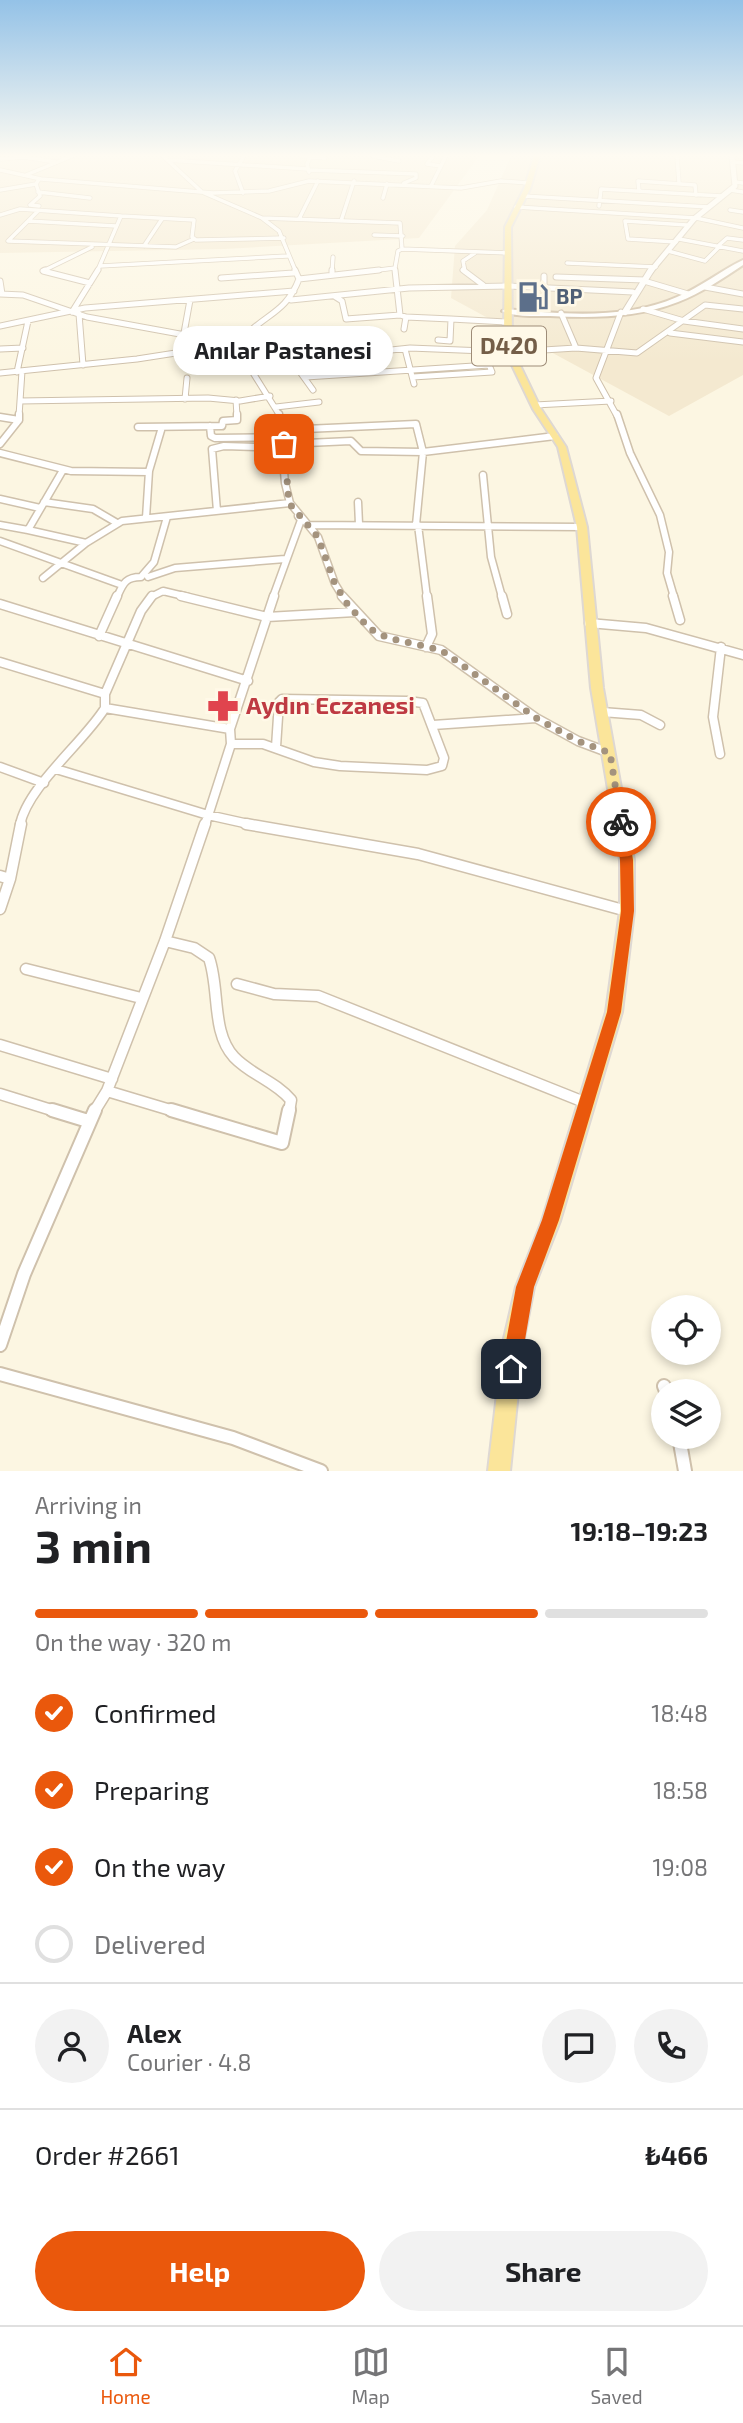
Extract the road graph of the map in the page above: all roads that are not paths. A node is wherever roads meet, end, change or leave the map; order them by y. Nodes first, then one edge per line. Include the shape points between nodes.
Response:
1 (24, 225) edge
2 (91, 225) edge
3 (158, 225) edge
4 (195, 225) edge
5 (269, 225) edge
6 (400, 225) edge
7 (509, 225) edge
8 (626, 225) edge
9 (682, 225) edge
10 (687, 225) joint
11 (117, 226) joint
12 (17, 231) junction
13 (30, 231) dead end
14 (374, 235) dead end
15 (403, 236) junction
16 (284, 238) junction
17 (194, 239) junction
18 (677, 240) junction
19 (743, 240) edge
20 (95, 246) junction
21 (107, 246) junction
22 (144, 246) junction
23 (719, 246) junction
24 (402, 249) junction
25 (668, 251) junction
26 (743, 251) edge
27 (478, 253) junction
28 (509, 253) junction
29 (287, 256) junction
30 (332, 257) dead end
31 (567, 263) dead end
32 (742, 264) edge
33 (100, 266) junction
34 (656, 267) junction
35 (395, 268) junction
36 (293, 273) junction
37 (332, 275) junction
38 (544, 276) dead end
39 (556, 277) dead end
40 (221, 278) dead end
41 (299, 279) junction
42 (645, 280) junction
43 (0, 281) edge
44 (90, 283) junction
45 (508, 286) junction
46 (705, 286) junction
47 (486, 287) junction
48 (544, 288) junction
49 (398, 289) junction
50 (294, 291) junction
51 (633, 292) junction
52 (1, 294) edge
53 (688, 294) junction
54 (743, 294) edge
55 (334, 296) junction
56 (190, 300) junction
57 (291, 300) junction
58 (643, 309) junction
59 (743, 309) edge
60 (506, 312) junction
61 (623, 312) junction
62 (561, 313) junction
63 (76, 314) junction
64 (400, 315) junction
65 (406, 317) junction
66 (451, 318) junction
67 (28, 321) junction
68 (684, 321) junction
69 (506, 322) junction
70 (0, 326) edge
71 (404, 329) dead end
72 (743, 329) edge
73 (184, 333) junction
74 (670, 333) junction
75 (438, 341) dead end
76 (743, 342) edge
77 (240, 343) junction
78 (232, 344) junction
79 (23, 348) junction
80 (576, 348) junction
81 (0, 349) edge
82 (405, 349) junction
83 (609, 349) junction
84 (486, 352) junction
85 (510, 352) junction
86 (295, 360) junction
87 (83, 365) junction
88 (250, 365) junction
89 (489, 365) junction
90 (409, 369) junction
91 (20, 371) junction
92 (0, 373) edge
93 (306, 377) junction
94 (187, 378) dead end
95 (130, 389) dead end
96 (313, 390) dead end
97 (270, 396) junction
98 (185, 399) junction
99 (128, 400) junction
100 (236, 400) junction
101 (20, 401) junction
102 (611, 401) junction
103 (319, 402) dead end
104 (535, 404) junction
105 (276, 407) junction
106 (0, 417) edge
107 (19, 420) junction
108 (210, 426) junction
109 (162, 427) junction
110 (354, 427) junction
111 (138, 428) dead end
112 (555, 436) junction
113 (283, 440) junction
114 (354, 442) junction
115 (0, 443) edge
116 (423, 452) junction
117 (0, 453) edge
118 (63, 470) junction
119 (149, 472) junction
120 (483, 475) dead end
121 (0, 499) edge
122 (358, 502) dead end
123 (289, 503) junction
124 (42, 505) junction
125 (217, 511) junction
126 (298, 516) junction
127 (167, 517) junction
128 (146, 518) junction
129 (117, 523) junction
130 (0, 524) edge
131 (359, 524) junction
132 (308, 525) junction
133 (417, 525) junction
134 (487, 525) junction
135 (582, 527) junction
136 (28, 530) junction
137 (0, 541) edge
138 (86, 543) junction
139 (285, 559) junction
140 (63, 562) junction
141 (144, 577) junction
142 (43, 578) dead end
143 (122, 585) junction
144 (153, 594) junction
145 (0, 604) edge
146 (355, 612) junction
147 (507, 614) dead end
148 (267, 617) junction
149 (680, 620) dead end
150 (589, 623) junction
151 (99, 636) junction
152 (129, 646) junction
153 (426, 647) junction
154 (720, 647) junction
155 (743, 655) edge
156 (0, 662) edge
157 (248, 681) junction
158 (105, 694) junction
159 (105, 708) junction
160 (602, 712) junction
161 (536, 718) junction
162 (433, 725) junction
163 (660, 725) dead end
164 (230, 729) junction
165 (231, 744) junction
166 (276, 747) junction
167 (610, 753) junction
168 (720, 754) dead end
169 (0, 766) edge
170 (57, 769) junction
171 (44, 783) junction
172 (208, 816) junction
173 (5, 878) edge
174 (0, 909) edge
175 (627, 911) junction
176 (164, 940) junction
177 (26, 969) dead end
178 (237, 984) dead end
179 (141, 998) junction
180 (0, 1045) edge
181 (112, 1079) junction
182 (107, 1091) junction
183 (0, 1094) edge
184 (584, 1102) junction
185 (88, 1121) junction
186 (0, 1345) edge
187 (0, 1374) edge
188 (681, 1449) edge
189 (321, 1471) edge
190 (499, 1471) edge
191 (685, 1471) edge

1 - 12 street
2 - 11 street
3 - 22 street
4 - 17 street
5 - 16 street
6 - 15 street
7 - 28 main road, D420
8 - 18 street via 628,239
9 - 10 street
10 - 18 street
11 - 21 street
12 - 13 street
12 - 20 street via 9,243
14 - 15 street
15 - 24 street
16 - 17 street
16 - 29 street
17 - 22 street via 176,247
18 - 23 street
18 - 25 street
19 - 23 street via 727,238
20 - 21 street
20 - 44 street via 43,271
21 - 22 street
21 - 33 street
23 - 25 street via 705,261
23 - 26 street
24 - 27 street
24 - 35 street
25 - 34 street
27 - 28 street
27 - 47 street via 463,261 463,270
28 - 45 main road, D420
29 - 33 street
29 - 36 street
30 - 37 street
31 - 34 street
32 - 46 main road
33 - 44 street
34 - 42 street
35 - 37 street
35 - 49 street
36 - 40 street
36 - 41 street
37 - 41 street
38 - 48 street
39 - 42 street
41 - 50 street
42 - 51 street
42 - 53 street
43 - 52 street
44 - 63 street
45 - 47 street
45 - 48 street
45 - 60 main road, D420
46 - 53 main road
46 - 54 street
47 - 49 street
48 - 51 street
49 - 55 street
49 - 64 street
50 - 56 street
50 - 57 street
51 - 61 street
52 - 63 street via 31,297
53 - 58 main road
55 - 57 street
55 - 64 street via 342,301 344,317 349,320
56 - 63 street via 85,309
56 - 73 street
57 - 77 street via 247,332
58 - 61 main road
58 - 68 street
59 - 68 street via 705,305
60 - 62 main road
60 - 69 main road, D420
61 - 62 main road
61 - 83 street
62 - 80 street
63 - 67 street
63 - 73 street
63 - 87 street
64 - 65 street
65 - 66 street
65 - 71 street
66 - 69 street
66 - 75 street via 450,341
67 - 70 street
67 - 79 street
68 - 72 street
68 - 74 street
69 - 85 main road, D420
73 - 78 street
74 - 76 street
74 - 83 street via 637,354
77 - 78 street
77 - 88 street
78 - 87 street
79 - 81 street
79 - 91 street
80 - 83 street
80 - 85 street
82 - 84 street
82 - 86 street
82 - 90 street
83 - 102 street via 596,378
84 - 85 street
84 - 89 street
85 - 104 main road, D420
86 - 88 street
86 - 93 street
87 - 91 street
88 - 97 street
89 - 90 street
89 - 90 street via 492,372 413,381
90 - 93 street
91 - 92 street
91 - 101 street
93 - 96 street
94 - 98 street
95 - 99 street
97 - 100 street
97 - 105 street
98 - 99 street
98 - 100 street
99 - 101 street
100 - 108 street via 237,420
101 - 107 street
102 - 104 street
102 - 149 street via 660,515 669,552 667,573
103 - 105 street
104 - 112 main road, D420
105 - 113 street
106 - 107 street
107 - 115 street
108 - 109 street
108 - 113 street via 215,438
109 - 111 street
109 - 119 street
110 - 113 street
110 - 114 street
110 - 116 street via 416,424
112 - 116 street
112 - 135 main road, D420 via 562,447
113 - 114 street
113 - 123 street
113 - 125 street via 212,449
114 - 116 street via 361,452
116 - 133 street
117 - 118 street
118 - 119 street
118 - 124 street
119 - 128 street
120 - 134 street
121 - 124 street
122 - 131 street
123 - 125 street
123 - 126 street
124 - 129 street via 89,509
124 - 136 street
125 - 127 street
126 - 132 street
126 - 139 street via 301,520
127 - 128 street
127 - 141 street via 154,562
128 - 129 street
129 - 138 street
130 - 136 street
131 - 132 street
131 - 133 street
132 - 146 street via 318,537 335,584
133 - 134 street
133 - 153 street via 432,634
134 - 135 street
134 - 147 street
135 - 150 main road, D420
136 - 138 street
137 - 140 street
138 - 140 street
139 - 141 street via 175,568
139 - 148 street
140 - 142 street
140 - 143 street
141 - 143 street via 130,577
141 - 144 street
143 - 151 street
144 - 148 street via 163,591
144 - 152 street via 141,611
145 - 151 street
146 - 148 street
146 - 153 street via 379,636
148 - 157 street
150 - 154 street via 646,628
150 - 160 main road, D420
151 - 152 street
152 - 157 street
152 - 158 street
153 - 161 street via 454,658
154 - 155 street
154 - 168 street via 713,717
156 - 158 street
157 - 164 street
158 - 159 street
159 - 164 street
159 - 170 street
160 - 163 street via 641,715
160 - 167 main road, D420
161 - 162 street
161 - 167 street
162 - 166 street via 444,758 442,766 427,770 340,766 314,762
162 - 166 street via 423,703 282,699
164 - 165 street
165 - 166 street
165 - 172 street
167 - 175 main road, D420 via 627,860
169 - 171 street
170 - 171 street
170 - 172 street
171 - 173 street via 22,816
172 - 175 street via 418,854
172 - 176 street
173 - 174 street
175 - 184 main road, D420 via 614,1012
176 - 179 street
176 - 182 street via 194,948 209,958 217,1016 228,1048 237,1062 284,1089 291,1100 282,1143
177 - 179 street
178 - 184 street via 274,994 318,996
179 - 181 street
180 - 181 street
181 - 182 street
182 - 185 street
183 - 185 street
184 - 190 main road, D420 via 551,1220 525,1287 513,1343
185 - 186 street via 24,1274
187 - 189 street via 233,1438
188 - 191 street

